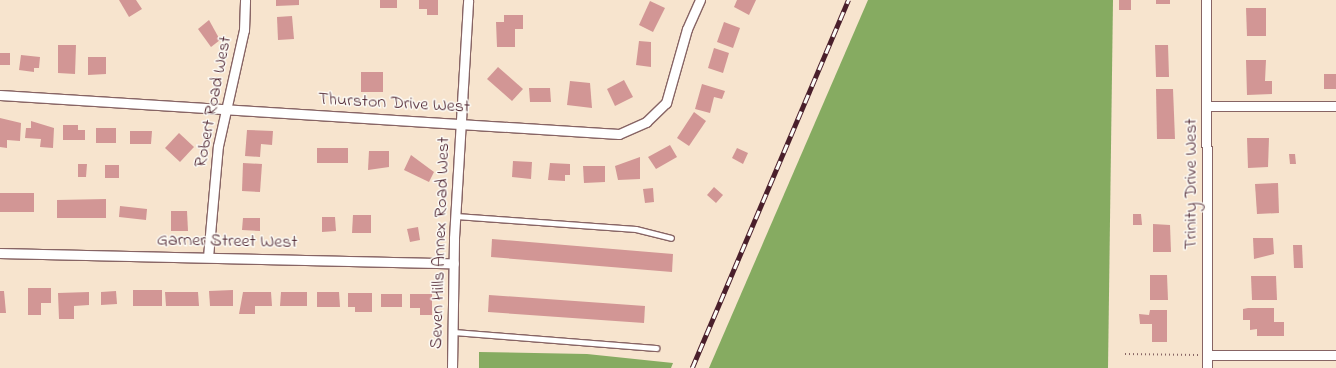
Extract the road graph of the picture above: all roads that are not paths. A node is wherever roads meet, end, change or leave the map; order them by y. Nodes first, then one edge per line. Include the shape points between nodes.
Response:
1 (245, 0) edge
2 (468, 0) edge
3 (700, 0) edge
4 (1206, 0) edge
5 (0, 94) edge
6 (1207, 106) junction
7 (1336, 106) edge
8 (225, 111) junction
9 (461, 124) junction
10 (456, 216) junction
11 (671, 238) dead end
12 (0, 254) edge
13 (208, 257) junction
14 (454, 263) junction
15 (452, 332) junction
16 (656, 348) dead end
17 (1207, 355) junction
18 (1336, 355) edge
19 (452, 368) edge
20 (1207, 368) edge

1 - 8 street, Robert Road West via 244,30
2 - 9 street, Seven Hills Annex Road West
3 - 9 street, Thurston Drive West via 687,29 672,90 657,113 632,130 605,135
4 - 6 street, Trinity Drive West
5 - 8 street, Thurston Drive West
6 - 7 street
6 - 17 street, Trinity Drive West
8 - 9 street, Thurston Drive West
8 - 13 street, Robert Road West via 218,146
9 - 10 street, Seven Hills Annex Road West
10 - 11 lane via 636,229
10 - 14 street, Seven Hills Annex Road West
12 - 13 street, Garner Street West
13 - 14 street, Garner Street West
14 - 15 street, Seven Hills Annex Road West
15 - 16 lane
15 - 19 street, Seven Hills Annex Road West
17 - 18 street
17 - 20 street, Trinity Drive West

